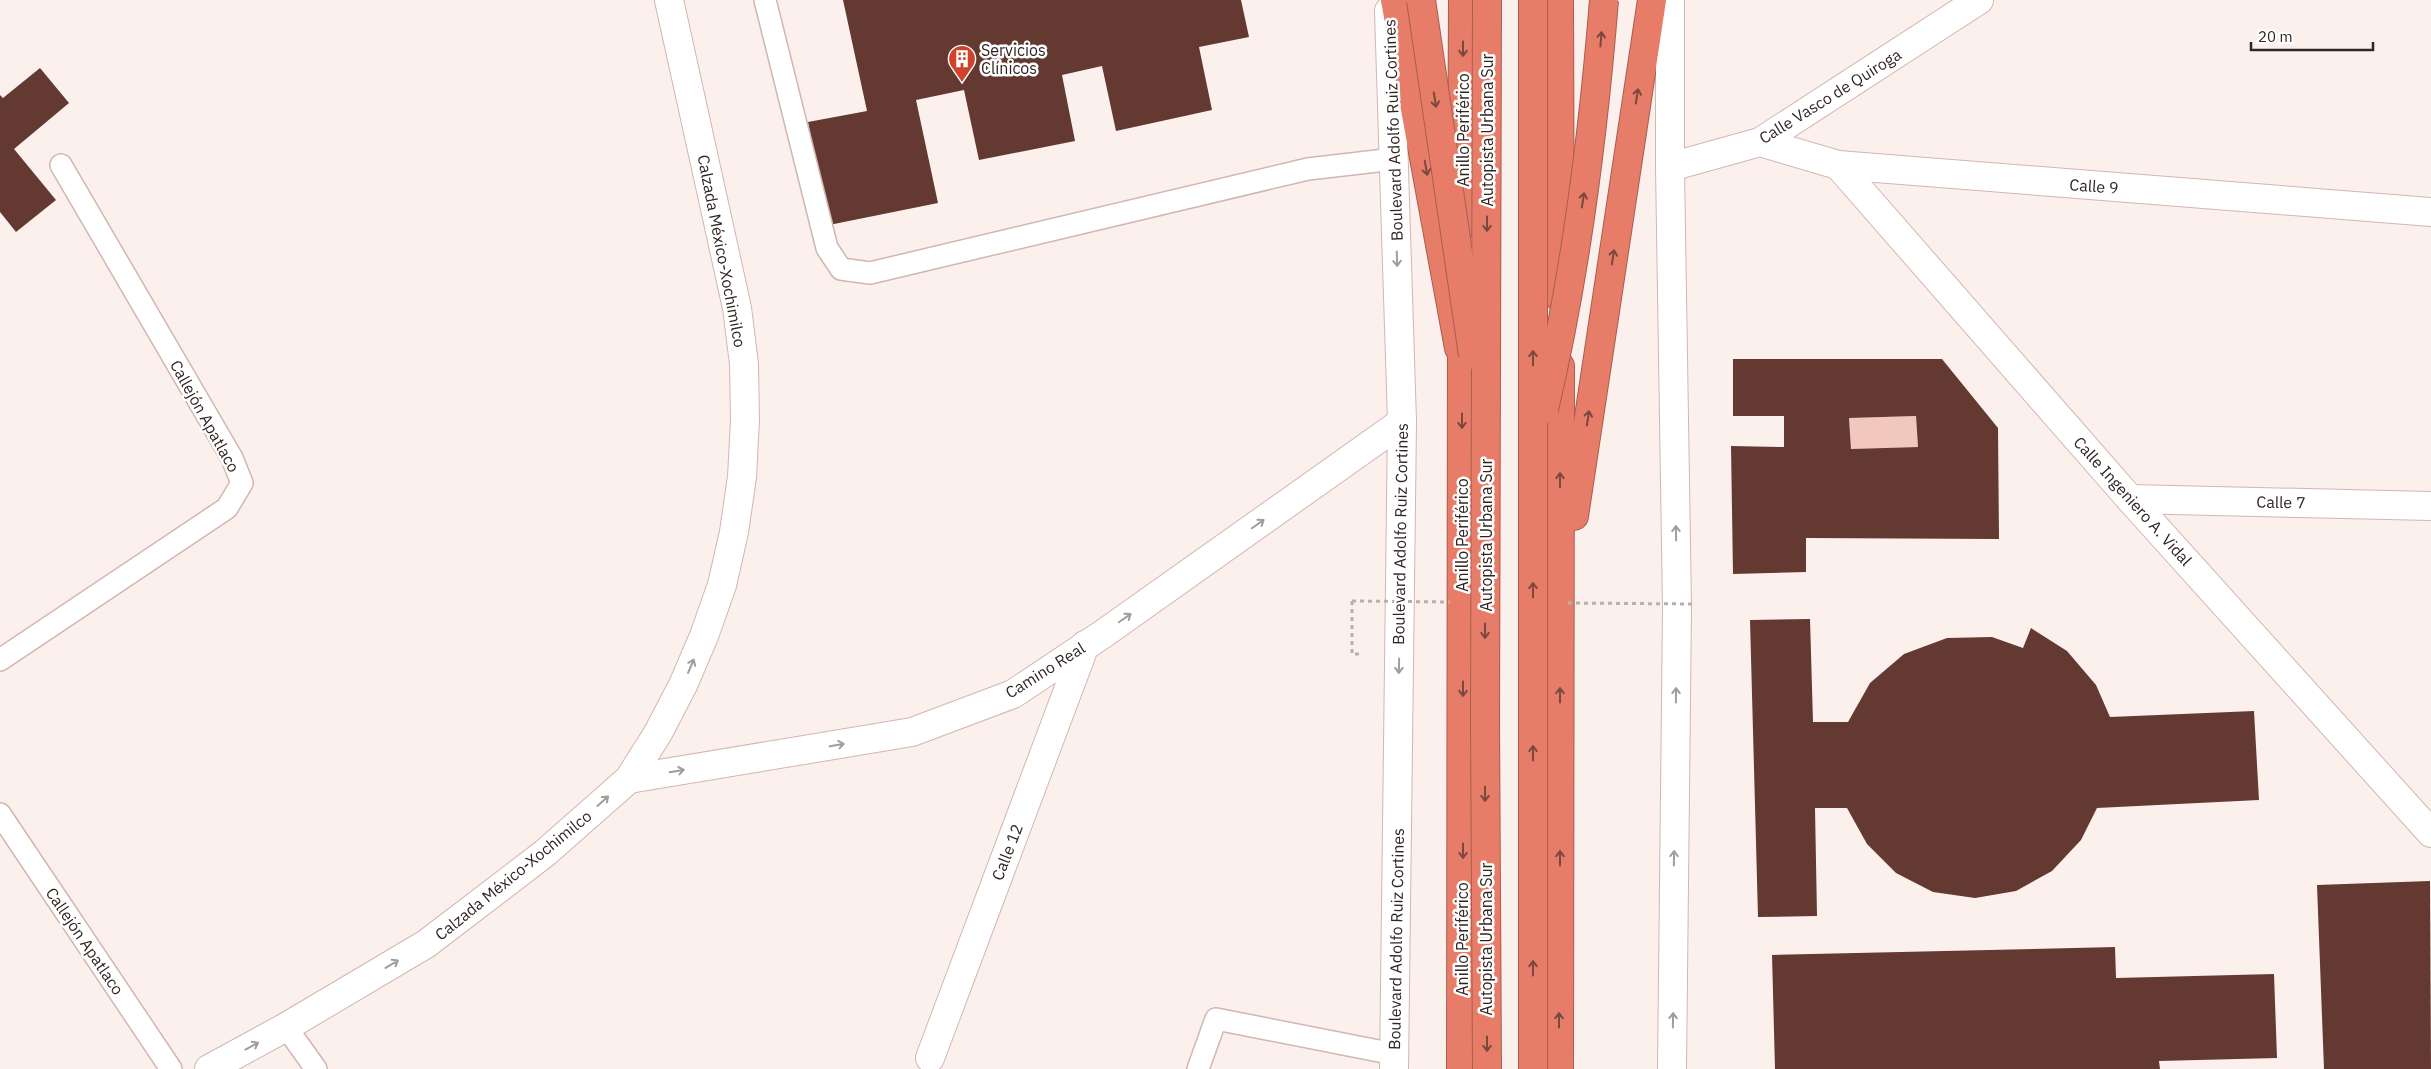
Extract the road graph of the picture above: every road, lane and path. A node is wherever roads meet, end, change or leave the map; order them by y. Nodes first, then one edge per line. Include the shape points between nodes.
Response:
1 (669, 0) edge
2 (766, 0) edge
3 (1388, 0) edge
4 (1395, 0) edge
5 (1421, 0) edge
6 (1463, 0) edge
7 (1487, 0) edge
8 (1533, 0) edge
9 (1559, 0) edge
10 (1604, 0) edge
11 (1652, 0) edge
12 (1670, 0) edge
13 (1979, 0) edge
14 (1760, 142) junction
15 (1394, 158) junction
16 (61, 165) dead end
17 (1838, 166) junction
18 (1670, 167) junction
19 (2431, 212) edge
20 (1462, 366) junction
21 (1402, 422) junction
22 (1487, 440) junction
23 (1533, 454) junction
24 (2130, 499) junction
25 (2431, 506) edge
26 (1352, 601) dead end
27 (1560, 604) junction
28 (1084, 645) junction
29 (1352, 654) dead end
30 (0, 660) edge
31 (628, 778) junction
32 (0, 814) edge
33 (2431, 833) edge
34 (286, 1027) junction
35 (930, 1058) dead end
36 (1394, 1061) edge
37 (170, 1069) edge
38 (209, 1069) edge
39 (316, 1069) edge
40 (1198, 1069) edge
41 (1461, 1069) edge
42 (1487, 1069) edge
43 (1533, 1069) edge
44 (1559, 1069) edge
45 (1672, 1069) edge

31 -> 1 street, Calzada México-Xochimilco via 684,685 704,636 722,585 742,477 744,364 737,308
2 - 15 lane via 827,248 841,269 870,273 1308,169
3 - 15 street, Boulevard Adolfo Ruiz Cortines
4 -> 20 highway
5 -> 22 highway, bridge
6 -> 20 highway, Anillo Periférico
7 -> 22 highway, Autopista Urbana Sur, bridge
23 -> 8 highway, bridge
27 -> 9 highway
23 -> 10 highway, bridge via 1573,266 1587,171
27 -> 11 highway
12 - 18 street
13 - 14 street, Calle Vasco de Quiroga
14 - 17 street, Calle 9
14 - 18 street, Calle Vasco de Quiroga
15 -> 21 street, Boulevard Adolfo Ruiz Cortines
16 - 30 lane, Callejón Apatlaco via 232,458 242,483 226,508
17 - 19 street, Calle 9
17 - 24 street, Calle Ingeniero A. Vidal
45 -> 18 street via 1677,608
20 -> 41 highway, Anillo Periférico
28 -> 21 street, Camino Real
21 -> 36 street, Boulevard Adolfo Ruiz Cortines
22 -> 42 highway, Autopista Urbana Sur, bridge
43 -> 23 highway, bridge
24 - 25 street, Calle 7
24 - 33 street, Calle Ingeniero A. Vidal
26 - 29 path
44 -> 27 highway
31 -> 28 street, Camino Real via 912,732 1013,694
28 - 35 street, Calle 12
34 -> 31 street, Calzada México-Xochimilco via 426,944 545,853
32 - 37 lane, Callejón Apatlaco
38 -> 34 street, Calzada México-Xochimilco
34 - 39 lane
36 - 40 lane via 1216,1019

